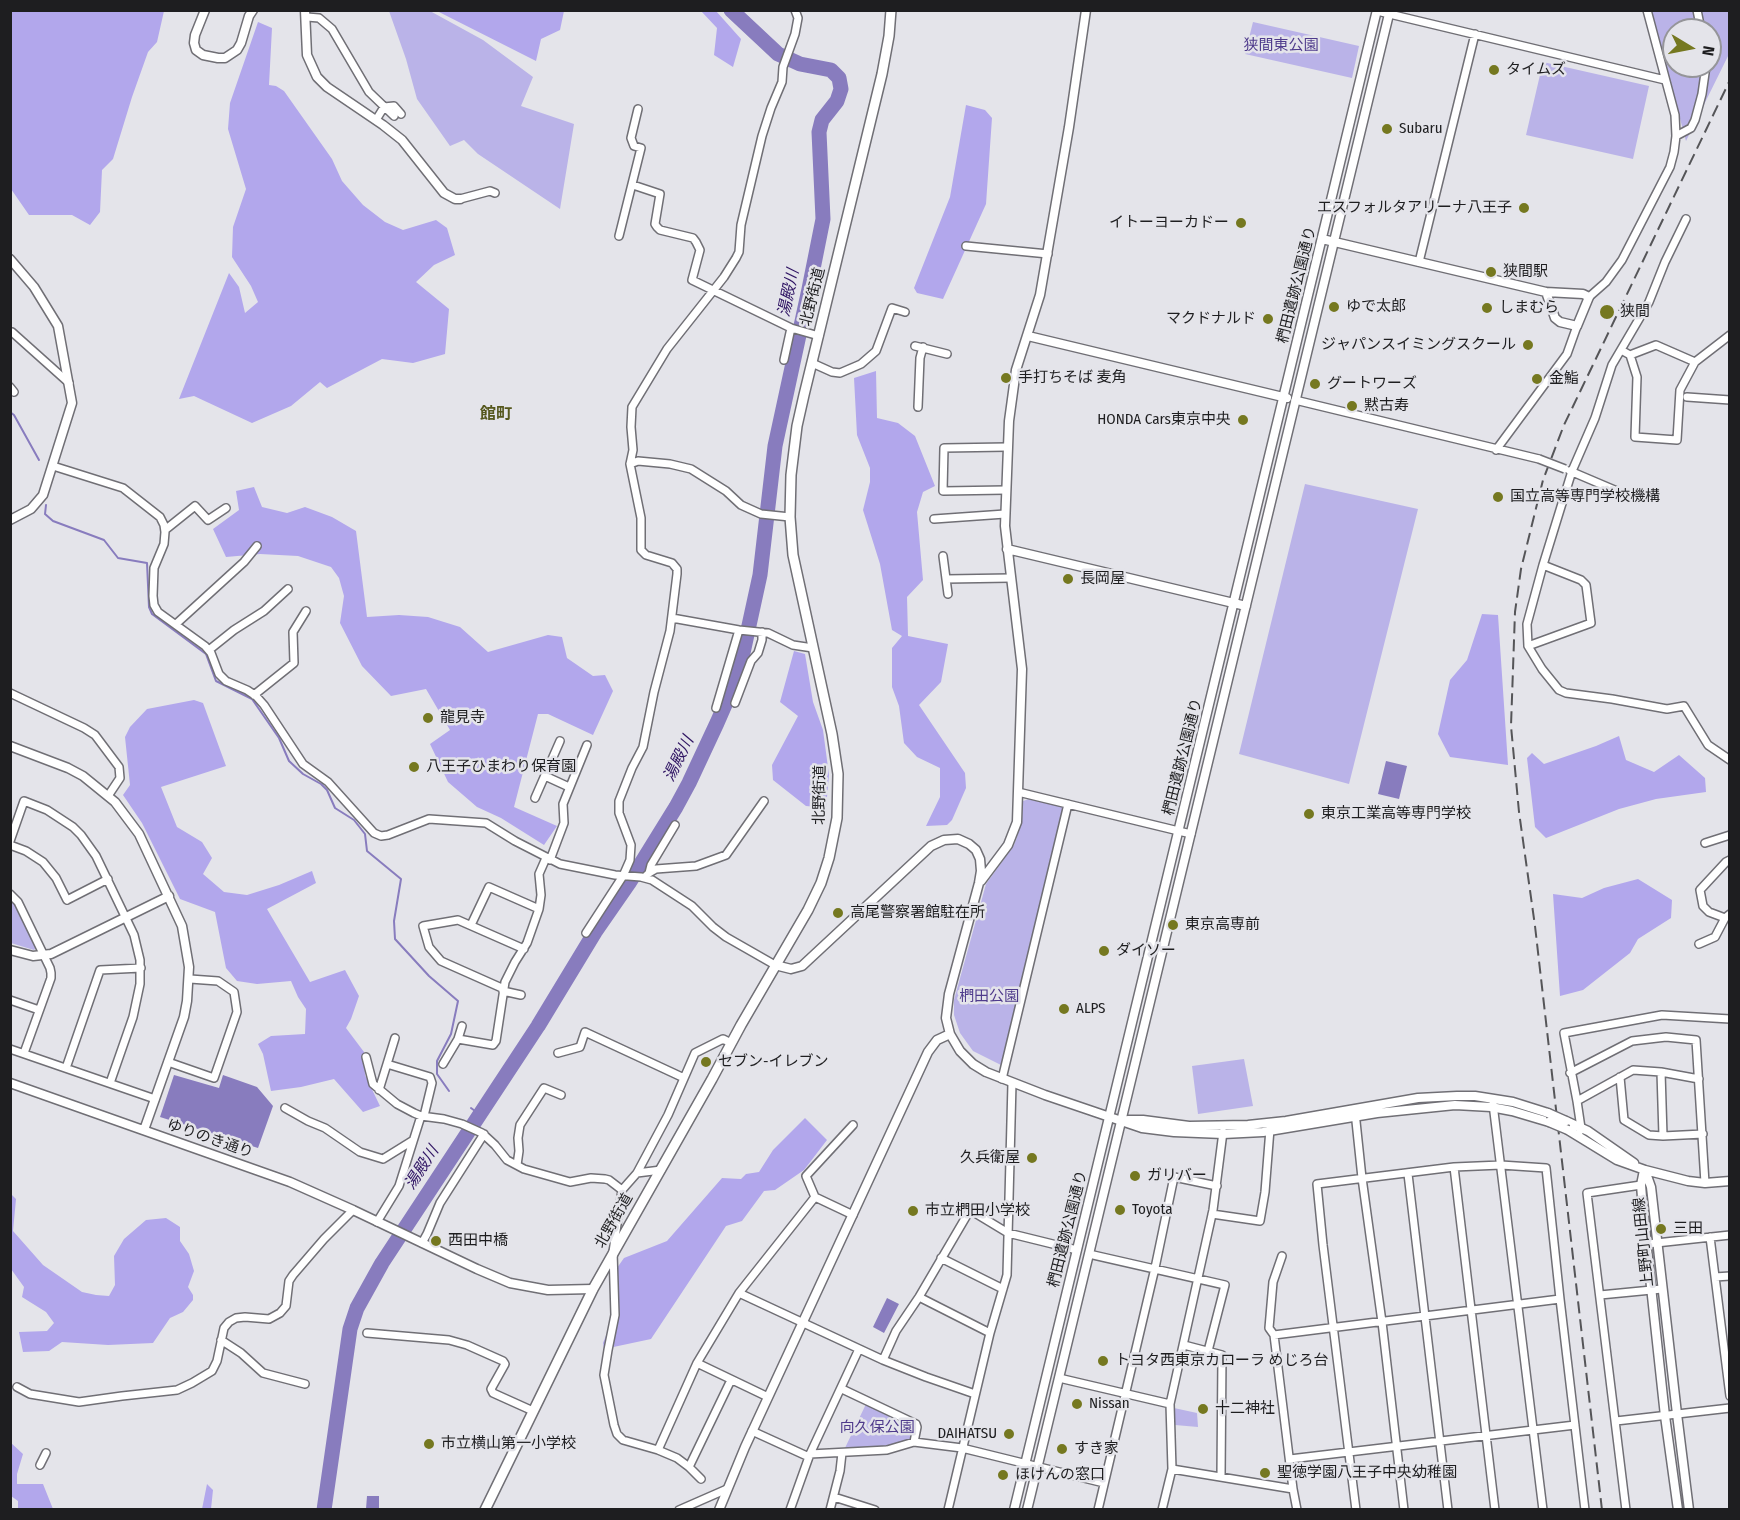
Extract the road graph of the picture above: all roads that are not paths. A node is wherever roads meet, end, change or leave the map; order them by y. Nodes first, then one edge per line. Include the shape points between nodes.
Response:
1 (205, 10) edge
2 (253, 10) edge
3 (795, 10) edge
4 (891, 10) edge
5 (1086, 10) edge
6 (1647, 10) edge
7 (1377, 11) edge
8 (1389, 12) edge
9 (306, 14) edge
10 (1475, 34) junction
11 (1704, 78) edge
12 (1665, 80) junction
13 (384, 107) junction
14 (638, 109) dead end
15 (397, 115) dead end
16 (376, 120) junction
17 (1677, 136) junction
18 (633, 185) junction
19 (495, 193) dead end
20 (460, 199) joint
21 (1686, 219) dead end
22 (619, 236) dead end
23 (1322, 239) junction
24 (1334, 242) junction
25 (966, 246) dead end
26 (1048, 254) junction
27 (10, 260) edge
28 (1419, 262) junction
29 (713, 291) junction
30 (1546, 292) junction
31 (1589, 297) junction
32 (905, 312) dead end
33 (1577, 326) junction
34 (792, 329) junction
35 (10, 333) edge
36 (1730, 335) edge
37 (819, 336) junction
38 (1028, 336) junction
39 (1621, 350) junction
40 (947, 354) dead end
41 (1630, 355) junction
42 (784, 360) dead end
43 (1695, 362) junction
44 (812, 363) junction
45 (70, 383) junction
46 (1284, 397) junction
47 (1687, 398) dead end
48 (1295, 400) junction
49 (1730, 400) edge
50 (918, 407) dead end
51 (1007, 447) junction
52 (1496, 450) junction
53 (630, 464) junction
54 (53, 466) junction
55 (1569, 470) junction
56 (1006, 490) junction
57 (1617, 491) dead end
58 (226, 508) dead end
59 (1005, 514) junction
60 (790, 517) junction
61 (934, 519) dead end
62 (10, 520) edge
63 (165, 530) junction
64 (257, 546) dead end
65 (1007, 549) junction
66 (943, 556) dead end
67 (1543, 566) junction
68 (1011, 578) junction
69 (946, 579) junction
70 (288, 589) dead end
71 (948, 594) dead end
72 (1234, 604) junction
73 (1246, 606) junction
74 (306, 611) dead end
75 (672, 618) junction
76 (176, 624) junction
77 (740, 630) junction
78 (759, 632) junction
79 (1528, 646) junction
80 (813, 648) junction
81 (209, 650) junction
82 (10, 693) edge
83 (254, 695) junction
84 (735, 703) dead end
85 (716, 708) dead end
86 (560, 741) dead end
87 (586, 744) dead end
88 (10, 746) edge
89 (1730, 760) edge
90 (545, 776) junction
91 (569, 787) junction
92 (1018, 792) junction
93 (108, 796) junction
94 (535, 798) dead end
95 (764, 801) dead end
96 (1068, 804) junction
97 (675, 825) dead end
98 (1178, 831) junction
99 (1191, 834) junction
100 (1730, 835) edge
101 (10, 843) edge
102 (1705, 843) dead end
103 (548, 859) junction
104 (1730, 860) edge
105 (645, 875) junction
106 (624, 876) junction
107 (108, 879) junction
108 (979, 883) junction
109 (10, 894) edge
110 (169, 896) junction
111 (539, 909) junction
112 (1727, 916) edge
113 (126, 917) junction
114 (471, 925) junction
115 (586, 933) dead end
116 (1700, 944) dead end
117 (524, 949) junction
118 (10, 950) edge
119 (44, 956) junction
120 (775, 965) junction
121 (141, 968) junction
122 (190, 979) junction
123 (504, 990) junction
124 (521, 995) dead end
125 (10, 1000) edge
126 (39, 1010) junction
127 (1730, 1019) edge
128 (462, 1026) dead end
129 (950, 1034) junction
130 (395, 1038) dead end
131 (458, 1040) junction
132 (731, 1043) junction
133 (10, 1049) edge
134 (24, 1053) junction
135 (558, 1053) dead end
136 (366, 1057) dead end
137 (168, 1062) junction
138 (387, 1064) junction
139 (443, 1064) dead end
140 (66, 1068) junction
141 (1661, 1072) junction
142 (1570, 1073) junction
143 (1620, 1077) junction
144 (684, 1078) junction
145 (1002, 1079) junction
146 (1699, 1079) junction
147 (10, 1083) edge
148 (110, 1083) junction
149 (1012, 1083) junction
150 (379, 1090) junction
151 (561, 1095) dead end
152 (155, 1099) junction
153 (1577, 1101) junction
154 (1493, 1103) junction
155 (285, 1108) dead end
156 (1355, 1113) junction
157 (422, 1116) junction
158 (1109, 1117) junction
159 (1121, 1120) junction
160 (853, 1125) dead end
161 (1270, 1127) junction
162 (144, 1130) junction
163 (1223, 1130) junction
164 (1579, 1132) junction
165 (483, 1134) junction
166 (1703, 1134) junction
167 (1663, 1136) junction
168 (412, 1141) junction
169 (517, 1165) junction
170 (1501, 1165) junction
171 (1454, 1167) junction
172 (661, 1170) junction
173 (1645, 1170) junction
174 (637, 1173) junction
175 (1408, 1174) junction
176 (1362, 1178) junction
177 (1730, 1181) edge
178 (1705, 1183) junction
179 (1641, 1185) junction
180 (1217, 1186) junction
181 (622, 1190) junction
182 (815, 1197) junction
183 (353, 1210) junction
184 (1212, 1214) junction
185 (853, 1215) junction
186 (377, 1222) junction
187 (1008, 1233) junction
188 (1730, 1235) edge
189 (1710, 1237) junction
190 (422, 1243) junction
191 (1658, 1243) junction
192 (1647, 1244) junction
193 (1077, 1250) junction
194 (614, 1252) junction
195 (1089, 1254) junction
196 (1282, 1256) dead end
197 (941, 1258) junction
198 (1155, 1268) junction
199 (1730, 1276) edge
200 (1714, 1277) junction
201 (1199, 1279) junction
202 (1662, 1288) junction
203 (593, 1289) junction
204 (1003, 1289) junction
205 (1652, 1290) junction
206 (739, 1293) junction
207 (1600, 1295) junction
208 (919, 1297) junction
209 (1560, 1299) junction
210 (1517, 1305) junction
211 (1471, 1311) junction
212 (1425, 1316) junction
213 (1382, 1322) junction
214 (803, 1323) junction
215 (1333, 1328) junction
216 (367, 1333) dead end
217 (990, 1333) junction
218 (1274, 1335) junction
219 (221, 1340) junction
220 (1184, 1345) junction
221 (859, 1349) junction
222 (1208, 1351) junction
223 (1670, 1351) junction
224 (1658, 1352) junction
225 (883, 1360) junction
226 (696, 1363) junction
227 (1059, 1378) junction
228 (731, 1380) junction
229 (305, 1384) dead end
230 (17, 1387) dead end
231 (842, 1389) junction
232 (975, 1394) junction
233 (1124, 1394) junction
234 (1730, 1396) edge
235 (768, 1397) junction
236 (1170, 1404) junction
237 (1730, 1408) edge
238 (533, 1411) junction
239 (1677, 1414) junction
240 (1665, 1416) junction
241 (1616, 1421) junction
242 (1575, 1425) junction
243 (1532, 1430) junction
244 (752, 1431) junction
245 (1485, 1436) junction
246 (1440, 1441) junction
247 (914, 1442) junction
248 (1397, 1446) junction
249 (962, 1448) junction
250 (658, 1450) junction
251 (1349, 1452) junction
252 (45, 1453) dead end
253 (842, 1453) junction
254 (809, 1456) junction
255 (1290, 1459) junction
256 (1025, 1463) junction
257 (40, 1465) dead end
258 (1037, 1466) junction
259 (689, 1467) junction
260 (1684, 1468) junction
261 (1172, 1469) junction
262 (1672, 1470) junction
263 (1221, 1477) junction
264 (701, 1479) dead end
265 (1104, 1483) junction
266 (727, 1489) junction
267 (1293, 1489) junction
268 (834, 1497) junction
269 (484, 1509) edge
270 (679, 1509) edge
271 (719, 1509) edge
272 (790, 1509) edge
273 (830, 1509) edge
274 (875, 1509) edge
275 (948, 1509) edge
276 (1014, 1509) edge
277 (1027, 1509) edge
278 (1098, 1509) edge
279 (1162, 1509) edge
280 (1297, 1509) edge
281 (1356, 1509) edge
282 (1404, 1509) edge
283 (1448, 1509) edge
284 (1495, 1509) edge
285 (1543, 1509) edge
286 (1585, 1509) edge
287 (1626, 1509) edge
288 (1678, 1509) edge
289 (1689, 1509) edge

1 - 2 street via 195,35 196,50 225,58 241,44
3 - 29 street via 795,34 762,136 741,225 739,252
4 - 37 main road, 北野街道 via 882,74
5 - 26 street
6 - 12 street
7 - 8 street
7 - 23 street, 椚田遺跡公園通り
8 - 10 street
8 - 24 street, 椚田遺跡公園通り
9 - 13 street via 319,18 332,29 369,92
9 - 16 street via 307,55 317,76
10 - 12 street
10 - 28 street
11 - 17 street via 1695,120 1691,128
12 - 17 street
13 - 15 street
13 - 16 street
14 - 18 street via 631,138 634,146 641,148
16 - 20 street via 402,140 444,193
17 - 31 street via 1670,167 1622,260
18 - 22 street
18 - 29 street via 660,194 655,224 660,230 693,238 700,250 692,280
19 - 20 street
21 - 39 street via 1649,302
23 - 24 street
23 - 46 street, 椚田遺跡公園通り
24 - 28 street
24 - 48 street, 椚田遺跡公園通り
25 - 26 street
26 - 38 street via 1040,300
27 - 45 street via 34,286 55,319
28 - 30 street
29 - 34 street
29 - 53 street via 667,349 634,403
30 - 31 street
30 - 33 street via 1555,318
31 - 33 street
32 - 44 street via 892,308 876,351 861,363 840,373
33 - 52 street via 1567,354
34 - 37 street
34 - 42 street
35 - 45 street
36 - 43 street
37 - 44 main road, 北野街道
38 - 46 street
38 - 51 street via 1016,370
39 - 41 street
39 - 55 street via 1612,365 1595,418
40 - 50 street via 919,346
41 - 43 street via 1656,345
41 - 43 street via 1637,377 1635,437 1677,440 1680,390
44 - 60 main road, 北野街道 via 797,426
45 - 54 street via 71,409
46 - 48 street
46 - 72 street, 椚田遺跡公園通り
47 - 49 street
48 - 52 street
48 - 73 street, 椚田遺跡公園通り
51 - 56 street
51 - 56 street via 944,448 943,491
52 - 55 street, bridge
53 - 60 street via 638,461 691,469 741,505 760,514
53 - 75 street via 641,518 641,550 676,569
54 - 62 street via 40,500
54 - 63 street via 123,488 156,513
55 - 57 street
55 - 67 street
56 - 59 street
58 - 63 street via 208,520 195,506
59 - 61 street
59 - 65 street
60 - 80 main road, 北野街道 via 793,555
63 - 76 street via 154,568 154,605
64 - 76 street
65 - 68 street
65 - 72 street
66 - 69 street
67 - 79 street via 1527,624
67 - 79 street via 1586,585 1591,622
68 - 69 street
68 - 92 street via 1022,669
69 - 71 street
70 - 81 street
72 - 73 street
72 - 98 street, 椚田遺跡公園通り
73 - 99 street, 椚田遺跡公園通り
74 - 83 street via 293,632 294,663
75 - 77 street
75 - 106 street via 643,747 619,801 619,813 631,845
76 - 81 street
77 - 78 street
77 - 85 street
78 - 80 street
78 - 84 street via 762,640 758,653 751,661
79 - 89 street via 1542,669 1566,693 1667,709 1684,706 1708,745
80 - 120 main road, 北野街道 via 836,757 837,818 816,894
81 - 83 street via 219,674
82 - 93 street via 95,735 119,767 120,778
83 - 103 street via 303,764 328,782 374,833 388,836 429,819 481,822
86 - 90 street
87 - 91 street
88 - 93 street via 68,768
90 - 91 street
90 - 94 street
91 - 103 street via 563,804 564,823
92 - 96 street
92 - 108 street via 1012,837
93 - 110 street via 139,834
95 - 105 street via 726,855 696,866 656,869
96 - 98 street
96 - 145 street
97 - 105 street
98 - 99 street
98 - 158 street, 椚田遺跡公園通り
99 - 159 street, 椚田遺跡公園通り
100 - 102 street
101 - 107 street via 43,862 67,900
101 - 107 street via 24,801 55,814 81,835
103 - 106 street via 587,871
103 - 111 street via 539,874
104 - 112 street via 1701,890 1703,906 1709,912
105 - 106 street
105 - 120 street via 692,906 726,937
106 - 115 street
107 - 113 street
108 - 120 street via 981,864 974,848 958,839 938,842 802,966 791,969
108 - 129 street via 947,1002
109 - 119 street via 18,902
110 - 113 street
110 - 122 street via 185,936
111 - 114 street via 489,887
111 - 117 street
112 - 116 street via 1715,937
113 - 119 street
113 - 121 street
114 - 117 street
114 - 123 street via 458,920 423,926 429,947 441,961
117 - 123 street
118 - 119 street
119 - 126 street via 51,978
120 - 132 main road, 北野街道
121 - 140 street via 100,970
121 - 148 street via 136,1007
122 - 137 street via 184,1017
122 - 137 street via 218,981 234,992 237,1012 214,1078
123 - 124 street
123 - 131 street via 495,1044
125 - 126 street
126 - 134 street
127 - 142 street via 1662,1015 1564,1033
128 - 131 street
129 - 145 street via 973,1064
129 - 185 street via 937,1040 928,1052
130 - 138 street
131 - 139 street
132 - 144 street via 723,1039 695,1053
132 - 172 main road, 北野街道
133 - 134 street
134 - 140 street
135 - 144 street via 580,1047 585,1032
136 - 150 street via 370,1078
137 - 152 street
138 - 150 street
138 - 157 street via 430,1077 432,1083
140 - 148 street
141 - 143 street via 1633,1070
141 - 146 street
141 - 167 street
142 - 146 street via 1632,1041 1666,1037 1696,1040
142 - 153 street
143 - 153 street
143 - 167 street via 1624,1120 1649,1135
144 - 174 street
145 - 149 street
146 - 166 street
147 - 162 street, ゆりのき通り
148 - 152 street
149 - 158 street
149 - 187 street
150 - 157 street
151 - 169 street via 544,1088 520,1125
152 - 162 street
153 - 164 street
154 - 156 street via 1475,1096 1437,1096
154 - 164 street, bridge via 1513,1102
154 - 170 street
155 - 168 street via 360,1152 382,1159
156 - 161 street
156 - 176 street
157 - 165 street via 437,1117
157 - 168 street
158 - 159 street
158 - 193 street, 椚田遺跡公園通り
159 - 163 street
159 - 195 street, 椚田遺跡公園通り
160 - 182 street via 806,1176
161 - 163 street
161 - 184 street via 1260,1221
162 - 183 street, ゆりのき通り via 266,1173
163 - 180 street
164 - 173 street
165 - 169 street via 507,1160
165 - 190 street via 440,1203
166 - 167 street
166 - 178 street
168 - 186 street via 399,1186
169 - 181 street via 564,1182 605,1179
170 - 171 street
170 - 209 street via 1546,1168
170 - 210 street
171 - 175 street
171 - 211 street
172 - 174 street
172 - 194 main road, 北野街道
173 - 178 street
173 - 179 street, 上野町山田線
173 - 191 street, 上野町山田線
174 - 181 street
175 - 176 street
175 - 212 street
176 - 213 street
176 - 215 street via 1317,1184
177 - 178 street
179 - 192 street, 上野町山田線
179 - 207 street via 1587,1193
180 - 184 street
180 - 198 street via 1174,1178
181 - 194 street
182 - 185 street
182 - 206 street
183 - 186 street, ゆりのき通り
183 - 219 street via 293,1275 286,1306 280,1313 269,1319 236,1318 224,1328
184 - 201 street
185 - 214 street
186 - 190 street, ゆりのき通り
187 - 193 street
187 - 197 street via 970,1210
187 - 204 street
188 - 189 street
189 - 191 street
189 - 200 street
190 - 203 street via 518,1286
191 - 192 street
191 - 202 street, 上野町山田線
192 - 205 street, 上野町山田線
193 - 256 street, 椚田遺跡公園通り
194 - 203 main road, 北野街道
194 - 250 street via 615,1315 604,1375 614,1425 623,1440
195 - 198 street
195 - 227 street, 椚田遺跡公園通り
196 - 218 street via 1273,1282 1269,1328
197 - 204 street
197 - 208 street
198 - 201 street
198 - 233 street
199 - 200 street
200 - 234 street
201 - 220 street
201 - 222 street via 1225,1285
202 - 205 street
202 - 223 street, 上野町山田線
203 - 238 main road, 北野街道
204 - 217 street
205 - 207 street
205 - 224 street, 上野町山田線
206 - 214 street
206 - 226 street
207 - 241 street
208 - 217 street
208 - 225 street via 896,1331
209 - 210 street
209 - 242 street
210 - 211 street
210 - 243 street
211 - 212 street
211 - 245 street
212 - 213 street
212 - 246 street
213 - 215 street
213 - 248 street
214 - 221 street
214 - 235 street
215 - 218 street
215 - 251 street
216 - 238 street via 449,1340 504,1361 491,1389
217 - 232 street
218 - 255 street
219 - 229 street via 263,1374
219 - 230 street via 212,1371 177,1390 79,1402 30,1394
220 - 222 street
220 - 236 street
221 - 225 street
221 - 231 street
222 - 263 street via 1222,1355
223 - 224 street
223 - 239 street, 上野町山田線
224 - 240 street, 上野町山田線
225 - 232 street
226 - 228 street
226 - 250 street
227 - 233 street
227 - 258 street, 椚田遺跡公園通り
228 - 235 street
228 - 259 street
231 - 247 street via 916,1424
231 - 254 street
232 - 249 street
233 - 236 street
233 - 265 street
235 - 244 street
236 - 261 street
237 - 239 street
238 - 269 main road, 北野街道
239 - 240 street
239 - 260 street, 上野町山田線
240 - 241 street
240 - 262 street, 上野町山田線
241 - 287 street
242 - 243 street
242 - 286 street
243 - 245 street
243 - 285 street
244 - 254 street
244 - 266 street
245 - 246 street
245 - 284 street
246 - 248 street
246 - 283 street
247 - 249 street
247 - 253 street via 887,1450
248 - 251 street
248 - 282 street
249 - 256 street
249 - 275 street
250 - 259 street
251 - 255 street
251 - 281 street
252 - 257 street
253 - 254 street
253 - 268 street
254 - 272 street
255 - 267 street
256 - 258 street
256 - 276 street, 椚田遺跡公園通り
258 - 265 street
258 - 277 street, 椚田遺跡公園通り
259 - 264 street
260 - 262 street
260 - 289 street, 上野町山田線
261 - 263 street
261 - 279 street
262 - 288 street, 上野町山田線
263 - 267 street
265 - 278 street
266 - 270 street
266 - 271 street
267 - 280 street
268 - 273 street
268 - 274 street

